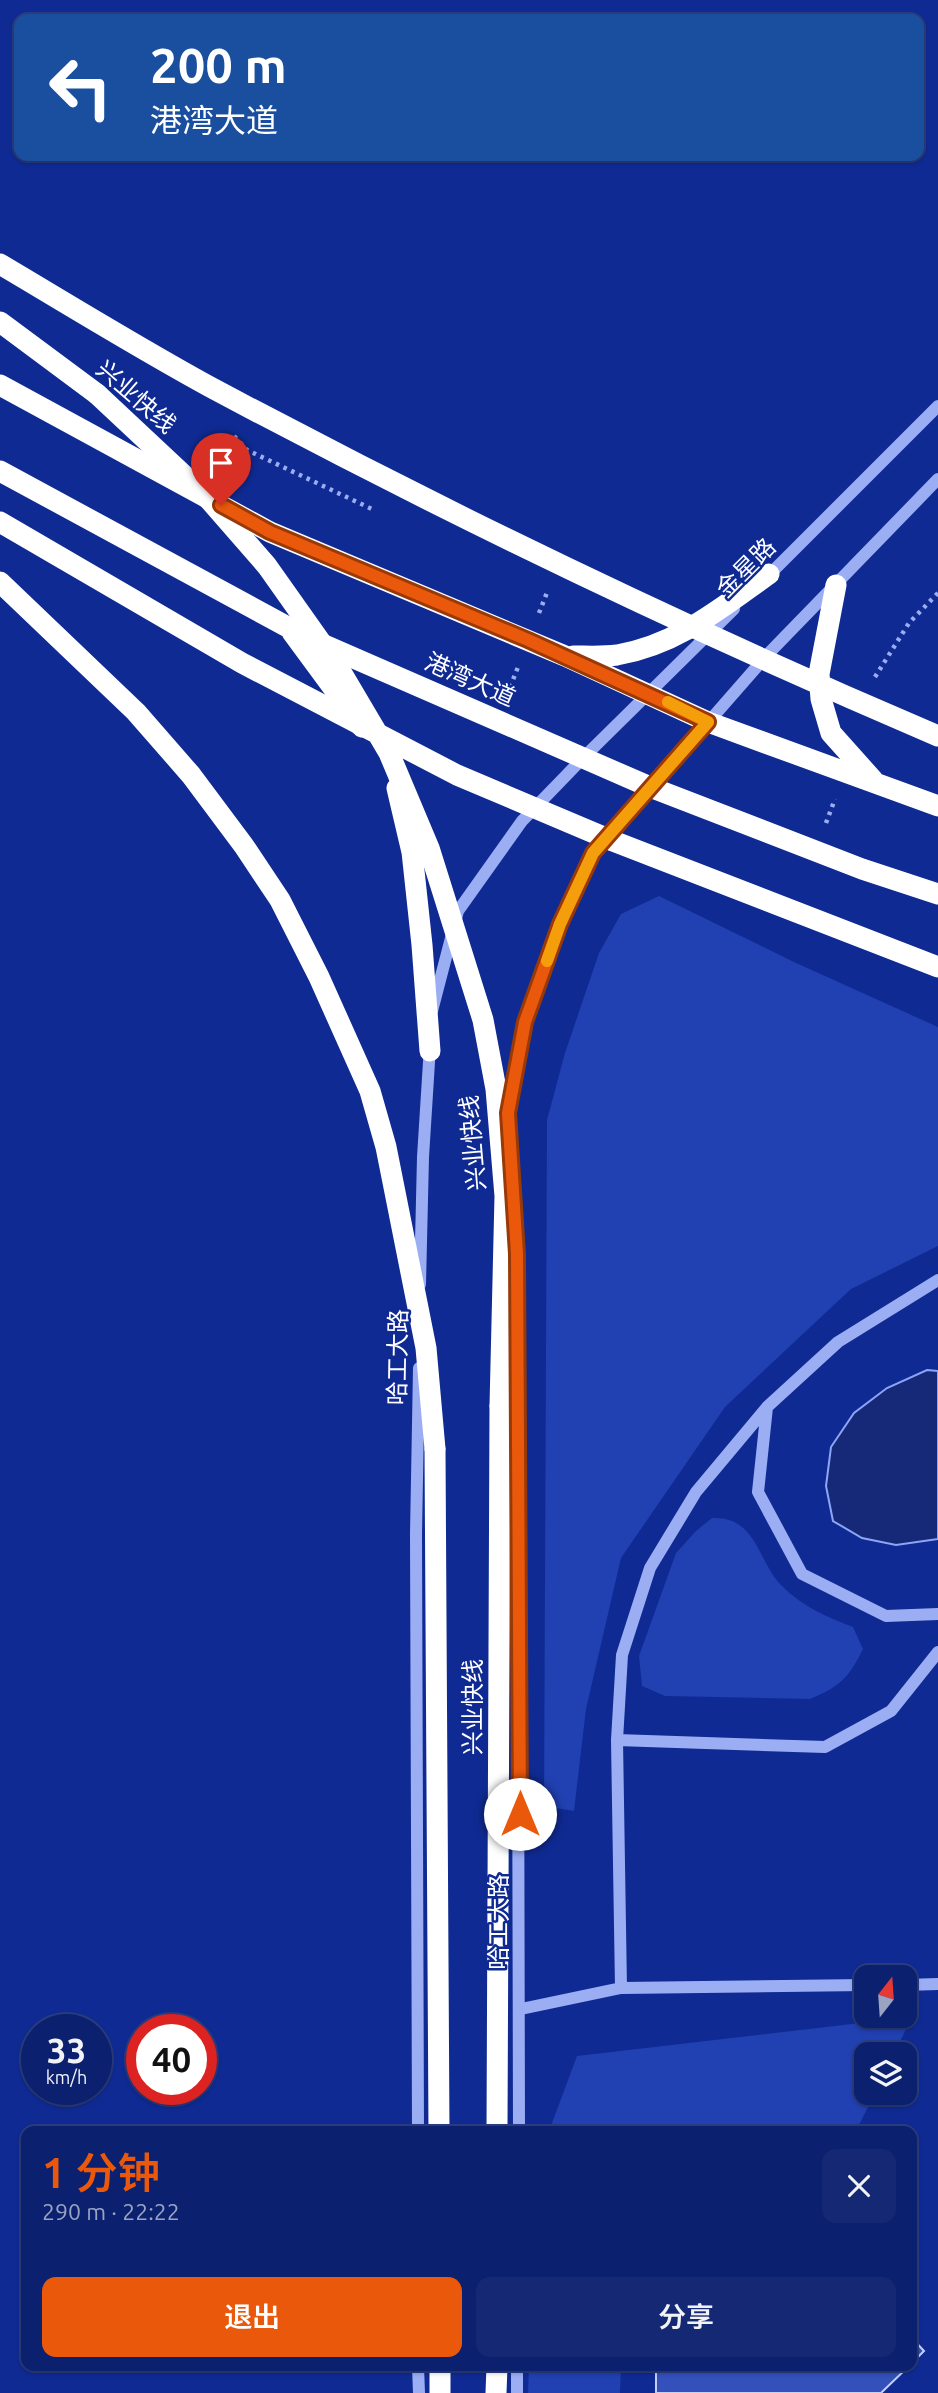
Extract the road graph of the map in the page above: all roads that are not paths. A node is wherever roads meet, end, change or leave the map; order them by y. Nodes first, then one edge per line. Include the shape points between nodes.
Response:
1 (0, 264) edge
2 (0, 322) edge
3 (0, 385) edge
4 (938, 406) edge
5 (0, 471) edge
6 (938, 479) edge
7 (0, 522) edge
8 (769, 574) junction
9 (0, 582) edge
10 (836, 585) junction
11 (288, 628) junction
12 (565, 656) junction
13 (649, 693) junction
14 (708, 722) junction
15 (938, 736) edge
16 (583, 758) junction
17 (877, 784) junction
18 (650, 787) junction
19 (938, 806) edge
20 (938, 894) edge
21 (938, 967) edge
22 (429, 1051) junction
23 (935, 1285) edge
24 (767, 1407) junction
25 (938, 1614) edge
26 (938, 1652) edge
27 (617, 1740) junction
28 (917, 1984) edge
29 (938, 1984) edge
30 (854, 1985) edge
31 (621, 1988) junction
32 (521, 2009) junction
33 (418, 2126) edge
34 (439, 2126) edge
35 (498, 2126) edge
36 (519, 2126) edge
37 (418, 2371) edge
38 (440, 2371) edge
39 (496, 2371) edge
40 (517, 2371) edge
41 (419, 2393) edge
42 (440, 2393) edge
43 (496, 2393) edge
44 (517, 2393) edge

1 - 15 highway, bridge via 212,388 374,472 779,668
2 - 35 highway, 兴业快线, bridge via 97,394 206,496 267,566 337,666 389,753 429,848 483,1020 496,1089 505,1196
3 - 12 highway via 270,532
4 - 8 street, 金星路
5 - 11 highway, 港湾大道
6 - 10 street
7 - 21 highway, bridge via 242,663 457,775
8 - 12 highway via 696,626 661,644 615,655
8 - 13 street, 金星路
9 - 34 highway, 兴业快线, bridge via 136,712 244,846 280,900 319,977 370,1091 383,1136 426,1348 435,1449
10 - 14 street
10 - 17 highway via 819,674 821,699 831,733
11 - 16 highway, 港湾大道
11 - 22 highway via 393,772 412,852
12 - 13 highway
13 - 14 highway
13 - 16 street, 金星路
14 - 17 highway
14 - 18 street, 哈工大路
16 - 18 highway, 港湾大道
16 - 22 street, 哈工大路 via 522,821 458,911 432,1011
17 - 19 highway
18 - 20 highway, 港湾大道
18 - 32 street, 哈工大路 via 593,853 560,924 525,1022 508,1113 517,1254
22 - 33 street, 哈工大路 via 416,1534
23 - 24 street via 838,1342
24 - 25 street via 758,1492 802,1574 886,1616
24 - 27 street via 696,1492 650,1568 622,1655
26 - 27 street via 891,1711 825,1747
27 - 31 street
28 - 29 street
30 - 31 street
31 - 32 street
32 - 36 street, 哈工大路
37 - 41 street
38 - 42 highway
39 - 43 highway
40 - 44 street

